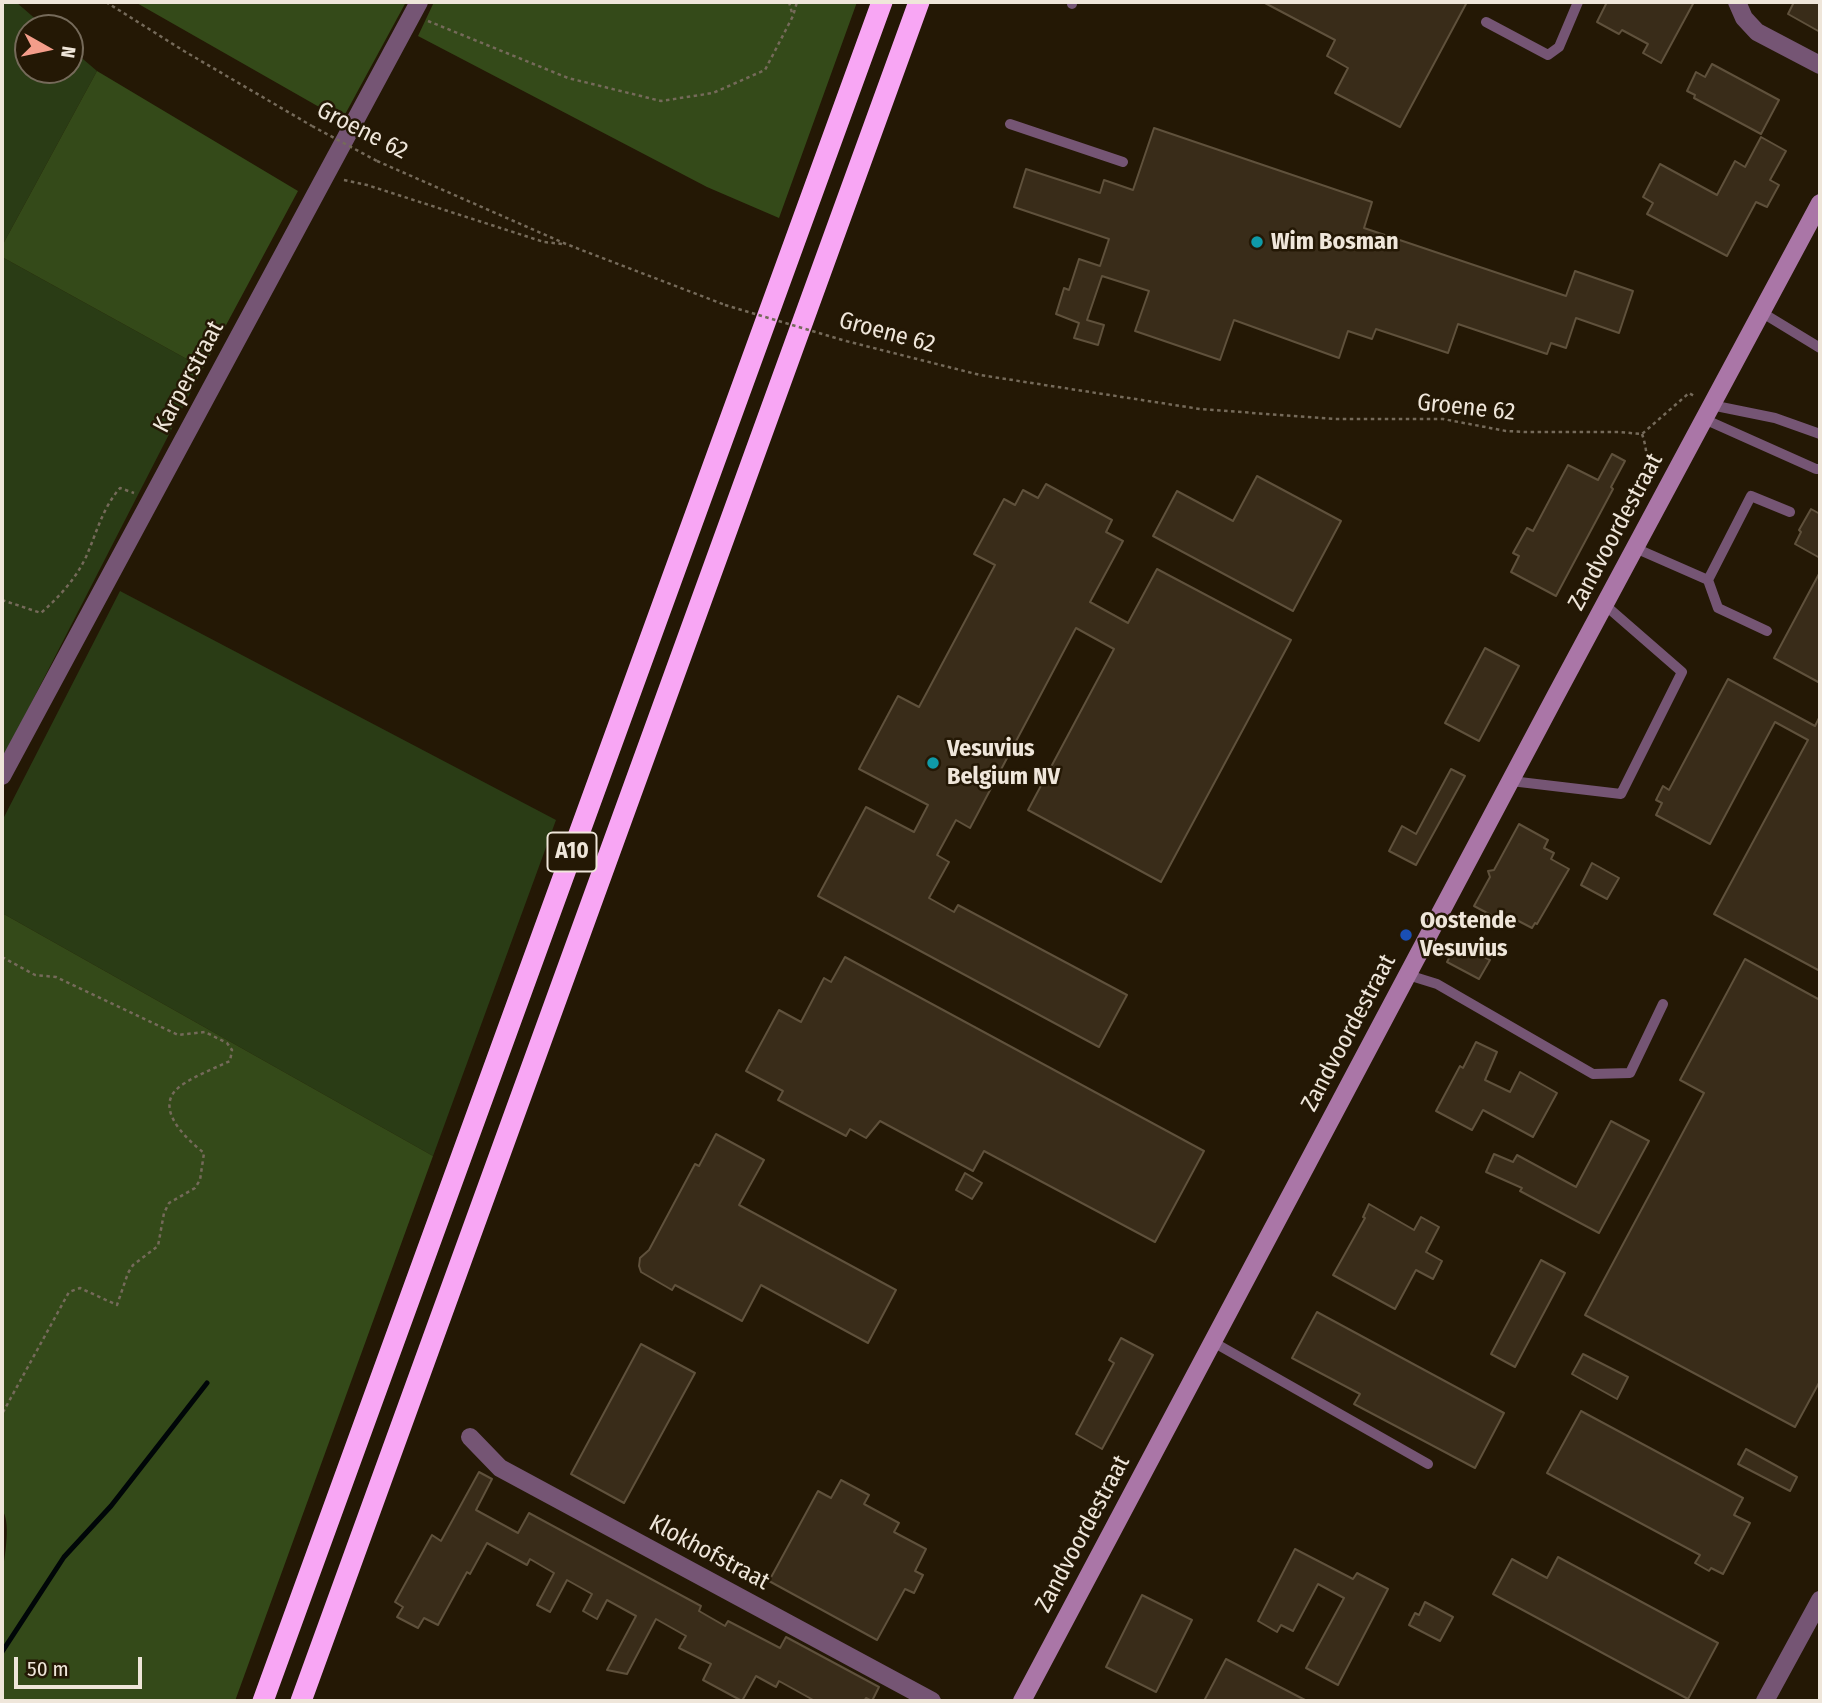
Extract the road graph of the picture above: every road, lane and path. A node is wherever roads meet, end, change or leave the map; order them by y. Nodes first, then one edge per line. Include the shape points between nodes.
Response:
1 (106, 2) edge
2 (419, 2) edge
3 (789, 2) edge
4 (797, 2) edge
5 (881, 2) edge
6 (919, 2) edge
7 (1578, 2) edge
8 (1737, 2) edge
9 (793, 16) junction
10 (1486, 22) dead end
11 (405, 28) junction
12 (1820, 65) edge
13 (1010, 124) dead end
14 (1123, 162) dead end
15 (326, 177) junction
16 (1820, 203) edge
17 (566, 244) junction
18 (1761, 312) junction
19 (1820, 348) edge
20 (1708, 412) junction
21 (1642, 434) junction
22 (1820, 434) edge
23 (1820, 469) edge
24 (1664, 495) junction
25 (151, 500) junction
26 (1790, 512) dead end
27 (1635, 548) junction
28 (1708, 580) junction
29 (2, 600) edge
30 (1605, 605) junction
31 (1767, 631) dead end
32 (2, 776) edge
33 (1511, 781) junction
34 (2, 957) edge
35 (1408, 975) junction
36 (1663, 1004) dead end
37 (1213, 1342) junction
38 (2, 1414) edge
39 (470, 1437) dead end
40 (1429, 1464) dead end
41 (1820, 1600) edge
42 (262, 1701) edge
43 (301, 1701) edge
44 (932, 1701) edge
45 (1022, 1701) edge
46 (1765, 1701) edge

1 - 17 path, Groene 62, bridge via 377,161
2 - 11 street, Karperstraat
3 - 9 path
4 - 9 path
5 - 42 highway, A10
6 - 43 highway, A10
7 - 10 lane via 1559,47 1548,55
8 - 12 street via 1757,32
9 - 11 path via 765,70 713,93 661,101 568,78 430,20
11 - 15 street, Karperstraat
13 - 14 lane
15 - 17 path via 367,185 544,242
15 - 25 street, Karperstraat
16 - 18 main road, Zandvoordestraat
17 - 21 path, Groene 62, bridge via 724,304 980,375 1200,409 1334,419 1443,419 1526,432
18 - 19 lane
18 - 20 main road, Zandvoordestraat
20 - 21 path via 1689,393
20 - 22 lane via 1775,418
20 - 23 lane
20 - 24 main road, Zandvoordestraat
21 - 24 path via 1649,474
24 - 27 main road, Zandvoordestraat
25 - 29 path via 120,488 107,504 85,560 64,592 41,613
25 - 32 street, Karperstraat
26 - 28 lane via 1751,496
27 - 28 lane
27 - 30 main road, Zandvoordestraat
28 - 31 lane via 1718,608
30 - 33 main road, Zandvoordestraat
30 - 33 lane via 1682,672 1621,794
33 - 35 main road, Zandvoordestraat
34 - 38 path via 35,975 56,977 178,1035 205,1032 232,1049 230,1061 182,1084 169,1108 185,1138 204,1153 195,1188 169,1203 158,1246 133,1265 117,1305 80,1288 69,1292
35 - 36 lane via 1437,984 1593,1074 1630,1073
35 - 37 main road, Zandvoordestraat
37 - 40 lane
37 - 45 main road, Zandvoordestraat
39 - 44 street, Klokhofstraat via 500,1468
41 - 46 street

